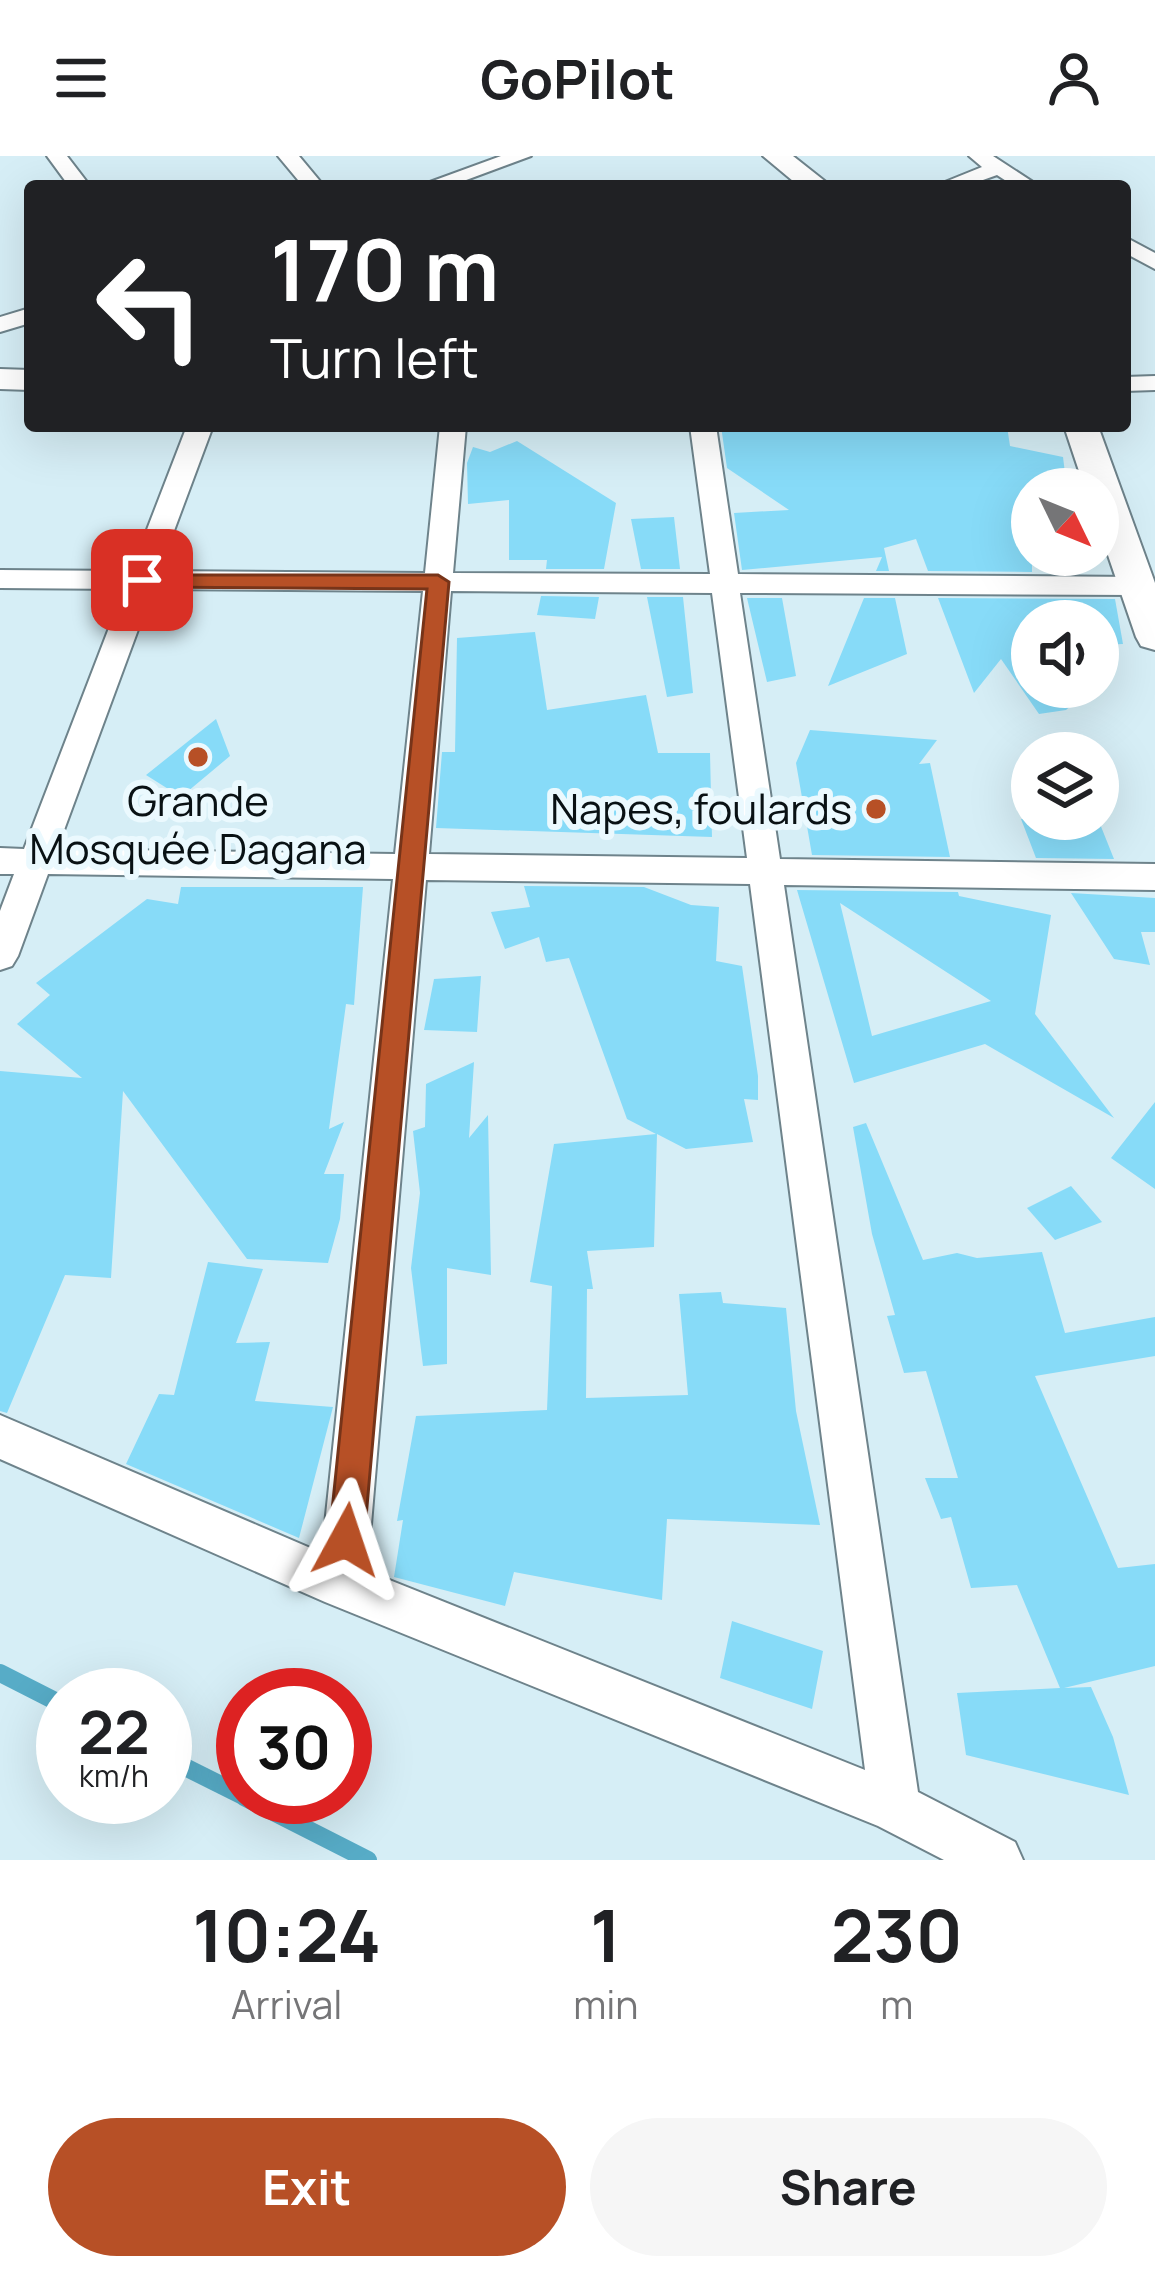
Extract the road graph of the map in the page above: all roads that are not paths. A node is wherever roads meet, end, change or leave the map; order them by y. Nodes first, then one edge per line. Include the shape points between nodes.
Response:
1 (57, 156) edge
2 (288, 156) edge
3 (521, 156) edge
4 (776, 156) edge
5 (476, 162) edge
6 (989, 162) edge
7 (75, 180) edge
8 (309, 180) edge
9 (441, 180) edge
10 (809, 180) edge
11 (956, 180) edge
12 (1019, 180) edge
13 (198, 432) edge
14 (452, 432) edge
15 (704, 432) edge
16 (1083, 432) edge
17 (0, 579) edge
18 (142, 580) junction
19 (438, 582) junction
20 (725, 583) junction
21 (1137, 586) junction
22 (1155, 637) edge
23 (0, 861) edge
24 (36, 862) junction
25 (411, 866) junction
26 (764, 870) junction
27 (1155, 877) edge
28 (0, 956) edge
29 (0, 1437) edge
30 (342, 1585) junction
31 (895, 1807) junction
32 (997, 1860) edge

1 - 7 street
2 - 8 street
3 - 5 street
4 - 10 street
5 - 9 street
6 - 11 street
6 - 12 street
13 - 18 street
14 - 19 street
15 - 20 street
16 - 21 street
17 - 18 street
18 - 19 street
18 - 24 street
19 - 20 street
19 - 25 street
20 - 21 street
20 - 26 street
21 - 22 street
23 - 24 street
24 - 25 street
24 - 28 street
25 - 26 street
25 - 30 street
26 - 27 street
26 - 31 street
29 - 30 street
30 - 31 street
31 - 32 street

